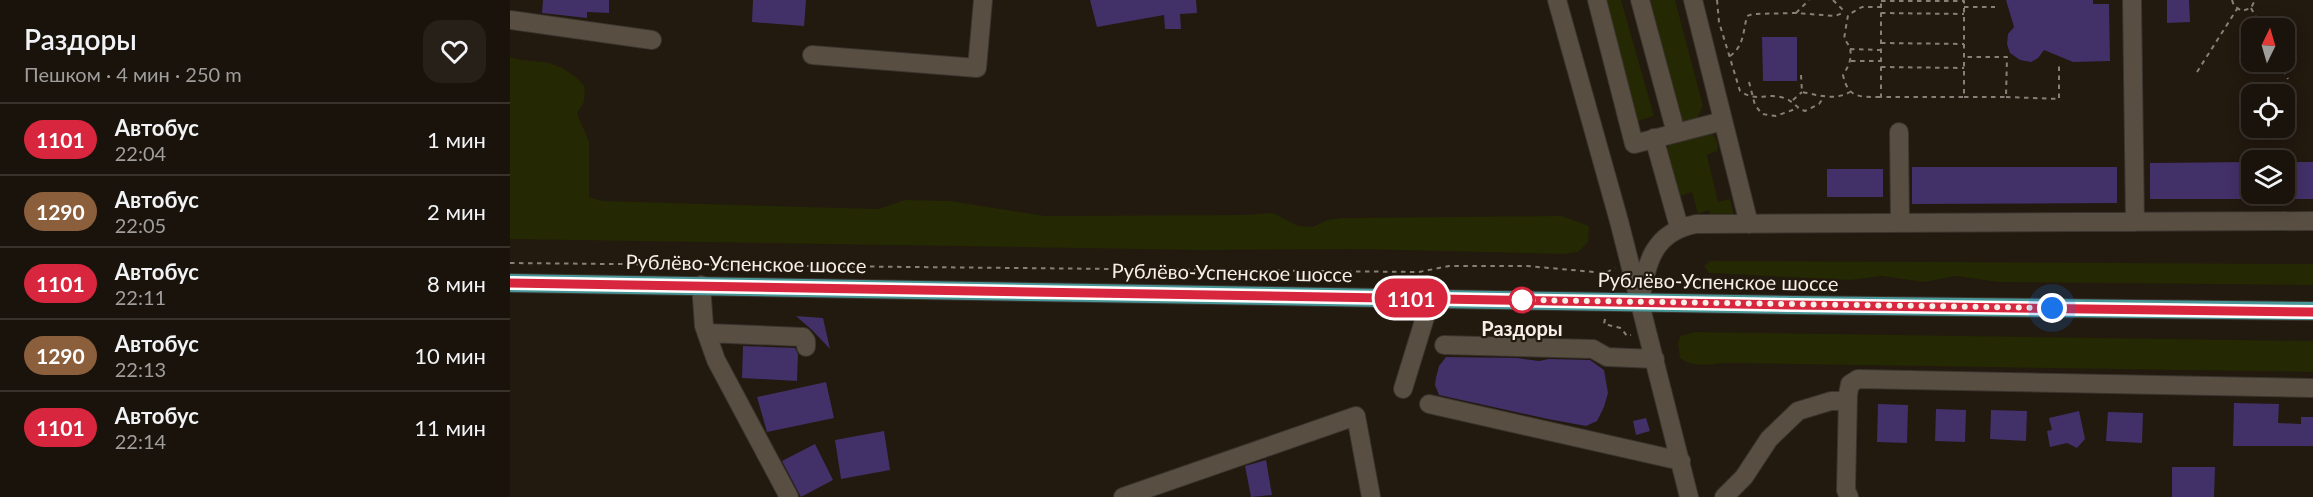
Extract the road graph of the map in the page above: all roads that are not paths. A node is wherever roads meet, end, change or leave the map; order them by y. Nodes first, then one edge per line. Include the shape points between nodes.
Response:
1 (983, 0) edge
2 (1557, 0) edge
3 (1597, 0) edge
4 (1640, 0) edge
5 (1693, 0) edge
6 (2132, 0) edge
7 (510, 20) edge
8 (652, 40) dead end
9 (812, 55) dead end
10 (1723, 121) junction
11 (1899, 132) dead end
12 (1676, 133) junction
13 (1654, 138) junction
14 (2313, 221) edge
15 (2135, 222) junction
16 (1900, 223) junction
17 (1749, 224) junction
18 (1679, 227) junction
19 (510, 283) edge
20 (701, 285) junction
21 (1431, 298) junction
22 (1640, 302) junction
23 (2313, 312) edge
24 (707, 333) junction
25 (1444, 345) dead end
26 (806, 347) dead end
27 (1654, 359) junction
28 (2313, 388) edge
29 (1403, 389) dead end
30 (1848, 401) junction
31 (1429, 404) dead end
32 (1681, 461) junction
33 (789, 497) edge
34 (1123, 497) edge
35 (1371, 497) edge
36 (1689, 497) edge
37 (1724, 497) edge
38 (1849, 497) edge

1 - 9 street via 977,68
2 - 22 street
3 - 13 street via 1634,144
4 - 12 street
5 - 10 street
6 - 15 street
7 - 8 street
10 - 12 street
10 - 17 street
11 - 16 street
12 - 13 street
13 - 18 street
14 - 15 street
15 - 16 street
16 - 17 street
17 - 18 street
18 - 22 street via 1664,237 1651,256
19 - 20 main road, Рублёво-Успенское шоссе
20 - 21 main road, Рублёво-Успенское шоссе
20 - 24 street
21 - 22 main road, Рублёво-Успенское шоссе
21 - 29 street
22 - 23 main road, Рублёво-Успенское шоссе
22 - 27 street
24 - 26 street via 803,337
24 - 33 street via 716,360
25 - 27 street via 1593,349 1607,357
27 - 32 street
28 - 30 street via 1858,379 1850,384
30 - 37 street via 1831,401 1798,411 1769,438 1744,477
30 - 38 street
31 - 32 street
32 - 36 street
34 - 35 street via 1356,416

